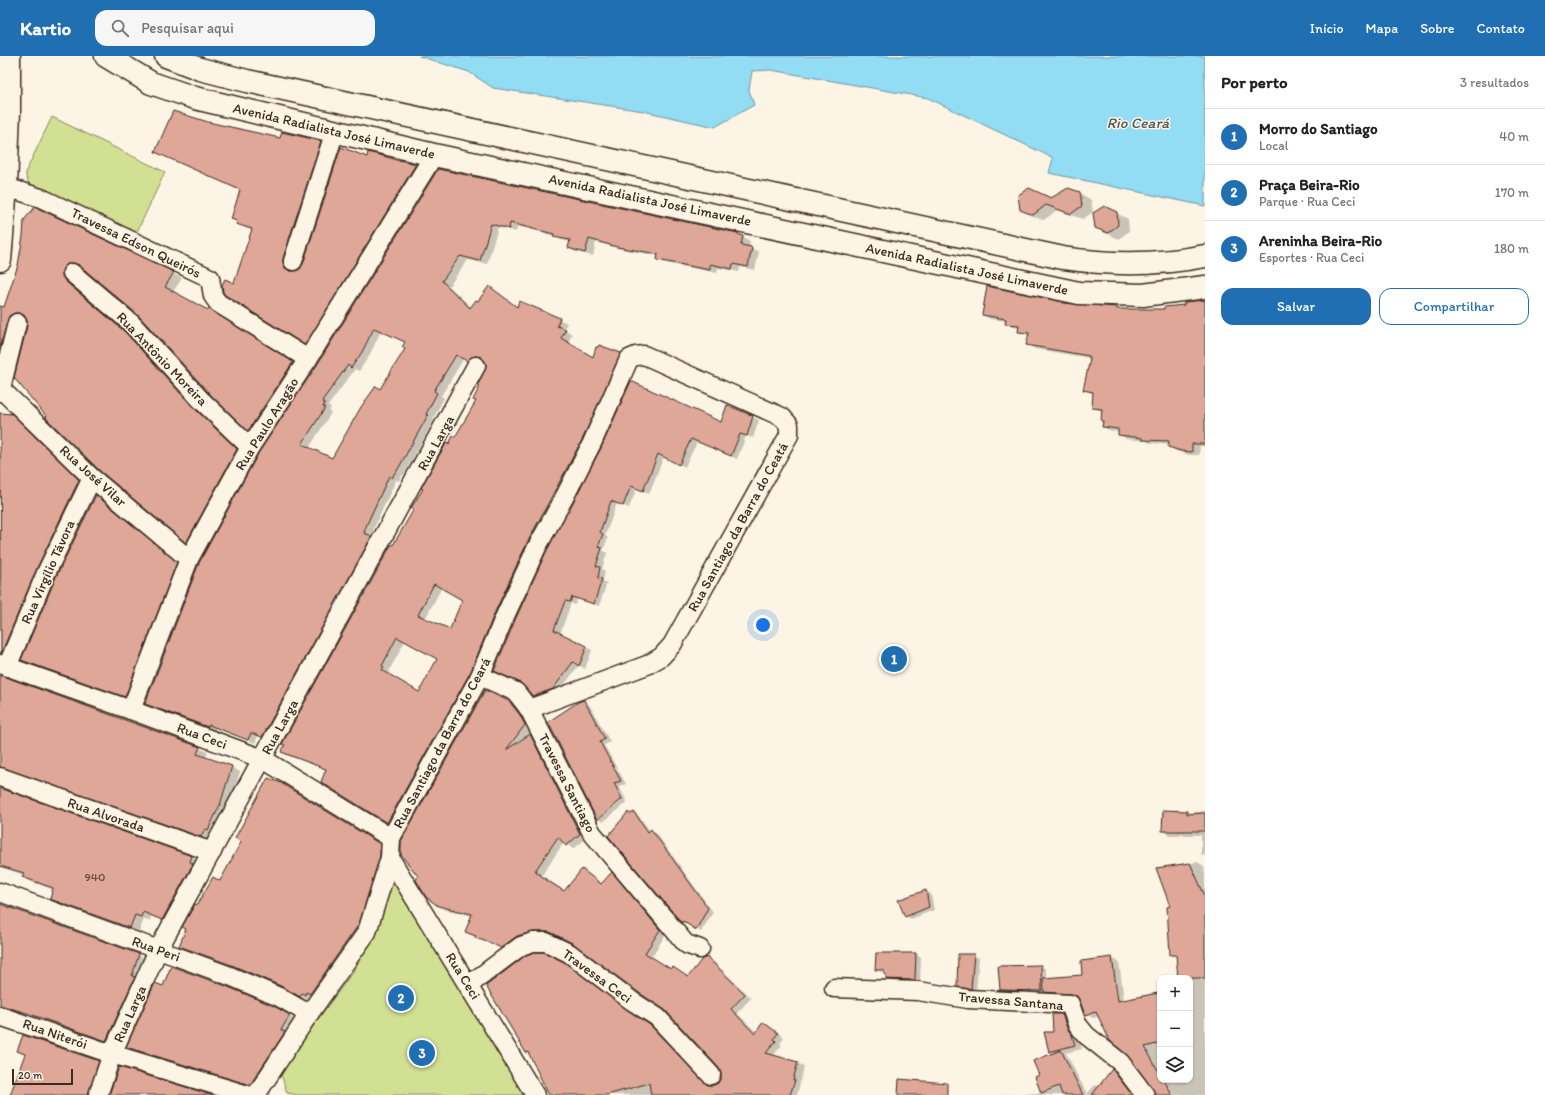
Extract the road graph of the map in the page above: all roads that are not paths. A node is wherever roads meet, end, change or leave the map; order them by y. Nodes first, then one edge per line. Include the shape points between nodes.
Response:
1 (106, 56) edge
2 (166, 56) edge
3 (10, 58) edge
4 (335, 131) junction
5 (434, 154) junction
6 (702, 179) junction
7 (6, 187) junction
8 (749, 189) junction
9 (694, 209) junction
10 (741, 219) junction
11 (1205, 256) edge
12 (0, 260) edge
13 (293, 261) dead end
14 (72, 273) dead end
15 (1205, 287) edge
16 (17, 324) dead end
17 (308, 359) junction
18 (629, 360) joint
19 (476, 366) dead end
20 (1, 390) edge
21 (250, 447) junction
22 (92, 478) junction
23 (189, 559) junction
24 (4, 665) edge
25 (480, 676) junction
26 (530, 709) junction
27 (131, 710) junction
28 (263, 759) junction
29 (0, 777) edge
30 (390, 838) junction
31 (212, 852) junction
32 (390, 858) junction
33 (0, 892) edge
34 (700, 949) dead end
35 (158, 950) junction
36 (469, 985) junction
37 (834, 988) dead end
38 (309, 1014) junction
39 (0, 1016) edge
40 (112, 1054) junction
41 (711, 1075) dead end
42 (98, 1095) edge
43 (248, 1095) edge
44 (256, 1095) edge
45 (536, 1095) edge
46 (1145, 1095) edge

1 - 4 main road, Avenida Radialista José Limaverde via 151,83 195,98
2 - 6 main road, Avenida Radialista José Limaverde via 200,69 248,81
3 - 7 main road
4 - 5 main road, Avenida Radialista José Limaverde
4 - 13 street
5 - 9 main road, Avenida Radialista José Limaverde
5 - 17 street, Rua Paulo Aragão
6 - 8 main road, Avenida Radialista José Limaverde
6 - 9 main road
7 - 12 main road
7 - 17 street, Travessa Edson Queirós via 41,198 210,278 213,296 218,303
8 - 10 main road
8 - 11 main road, Avenida Radialista José Limaverde via 1090,262 1170,262
9 - 10 main road, Avenida Radialista José Limaverde
10 - 15 main road, Avenida Radialista José Limaverde via 1079,293 1143,295
14 - 21 street, Rua Antônio Moreira via 131,323 201,400
16 - 20 street
17 - 21 street, Rua Paulo Aragão
18 - 25 street, Rua Santiago da Barra do Ceará via 566,496 537,547
18 - 26 street, Rua Santiago da Barra do Ceatá via 644,355 782,417 789,425 789,435 675,639 661,657 647,665
19 - 28 street, Rua Larga
20 - 22 street, Rua José Vilar
21 - 23 street, Rua Paulo Aragão
22 - 23 street, Rua José Vilar
22 - 24 street, Rua Virgílio Távora
23 - 27 street, Rua Paulo Aragão
24 - 27 street, Rua Ceci
25 - 26 street, Travessa Santiago via 516,692
25 - 30 street, Rua Santiago da Barra do Ceará
26 - 34 street, Travessa Santiago via 592,833 686,944
27 - 28 street, Rua Ceci
28 - 30 street, Rua Ceci
28 - 31 street, Rua Larga
29 - 31 street, Rua Alvorada
30 - 32 street, Rua Santiago da Barra do Ceará
31 - 35 street, Rua Larga
32 - 36 street, Rua Ceci
32 - 38 street, Rua Santiago da Barra do Ceará via 367,932
33 - 35 street, Rua Peri
35 - 38 street, Rua Peri via 272,994
35 - 40 street, Rua Larga
36 - 41 street, Travessa Ceci via 521,946 533,942 546,942 569,953 657,1017
36 - 45 street, Rua Ceci
37 - 46 street, Travessa Santana via 918,991 968,999 1070,1004 1077,1024 1120,1062
38 - 44 street, Rua Santiago da Barra do Ceará
39 - 40 street, Rua Niterói
40 - 42 street, Rua Larga
40 - 43 street, Rua Niterói

